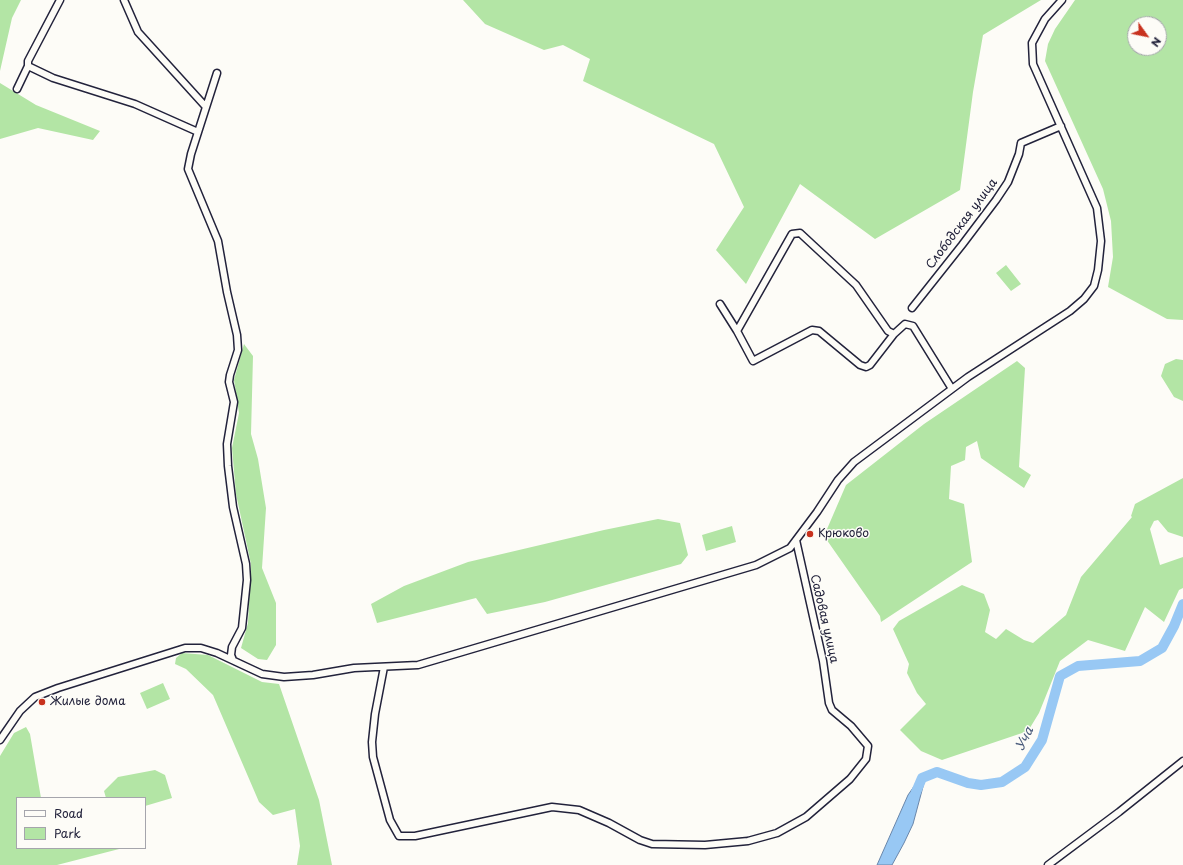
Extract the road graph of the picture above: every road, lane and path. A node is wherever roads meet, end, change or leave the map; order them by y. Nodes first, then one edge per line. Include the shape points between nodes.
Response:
1 (60, 0) edge
2 (124, 0) edge
3 (1062, 0) edge
4 (28, 66) junction
5 (218, 73) dead end
6 (17, 89) dead end
7 (206, 108) junction
8 (1061, 126) junction
9 (198, 132) junction
10 (720, 304) dead end
11 (912, 308) dead end
12 (737, 331) junction
13 (894, 334) junction
14 (952, 389) junction
15 (796, 540) junction
16 (233, 660) junction
17 (384, 667) junction
18 (0, 740) edge
19 (1183, 761) edge
20 (1048, 865) edge

1 - 4 street via 28,61
2 - 7 street via 138,32
3 - 8 street via 1045,19 1032,43 1033,64
4 - 6 street
4 - 9 street via 53,78 135,104
5 - 7 street
7 - 9 street
8 - 11 street, Слободская улица via 1021,143 1008,182
8 - 14 street via 1097,208 1101,241 1094,286 1070,311
9 - 16 street via 188,169 218,241 238,335 238,350 229,382 234,402 227,444 233,507 246,564 247,580 242,628 232,647
10 - 12 street
12 - 13 street via 753,361 812,330 819,331 860,366 866,367
12 - 13 street via 792,234 800,233 856,285 888,331
13 - 14 street via 905,324 913,326
14 - 15 street via 854,462 838,480
15 - 17 street via 790,548 756,565 418,665
15 - 17 street, Садовая улица via 823,661 829,703 832,710 851,726 868,746 866,759 850,779 806,817 777,834 748,841 712,844 652,844 579,810 552,807 415,836 399,836 390,820 373,757 375,714
16 - 17 street via 262,674 284,677
16 - 18 street via 201,648 185,648 58,688 35,697 20,711
19 - 20 street

